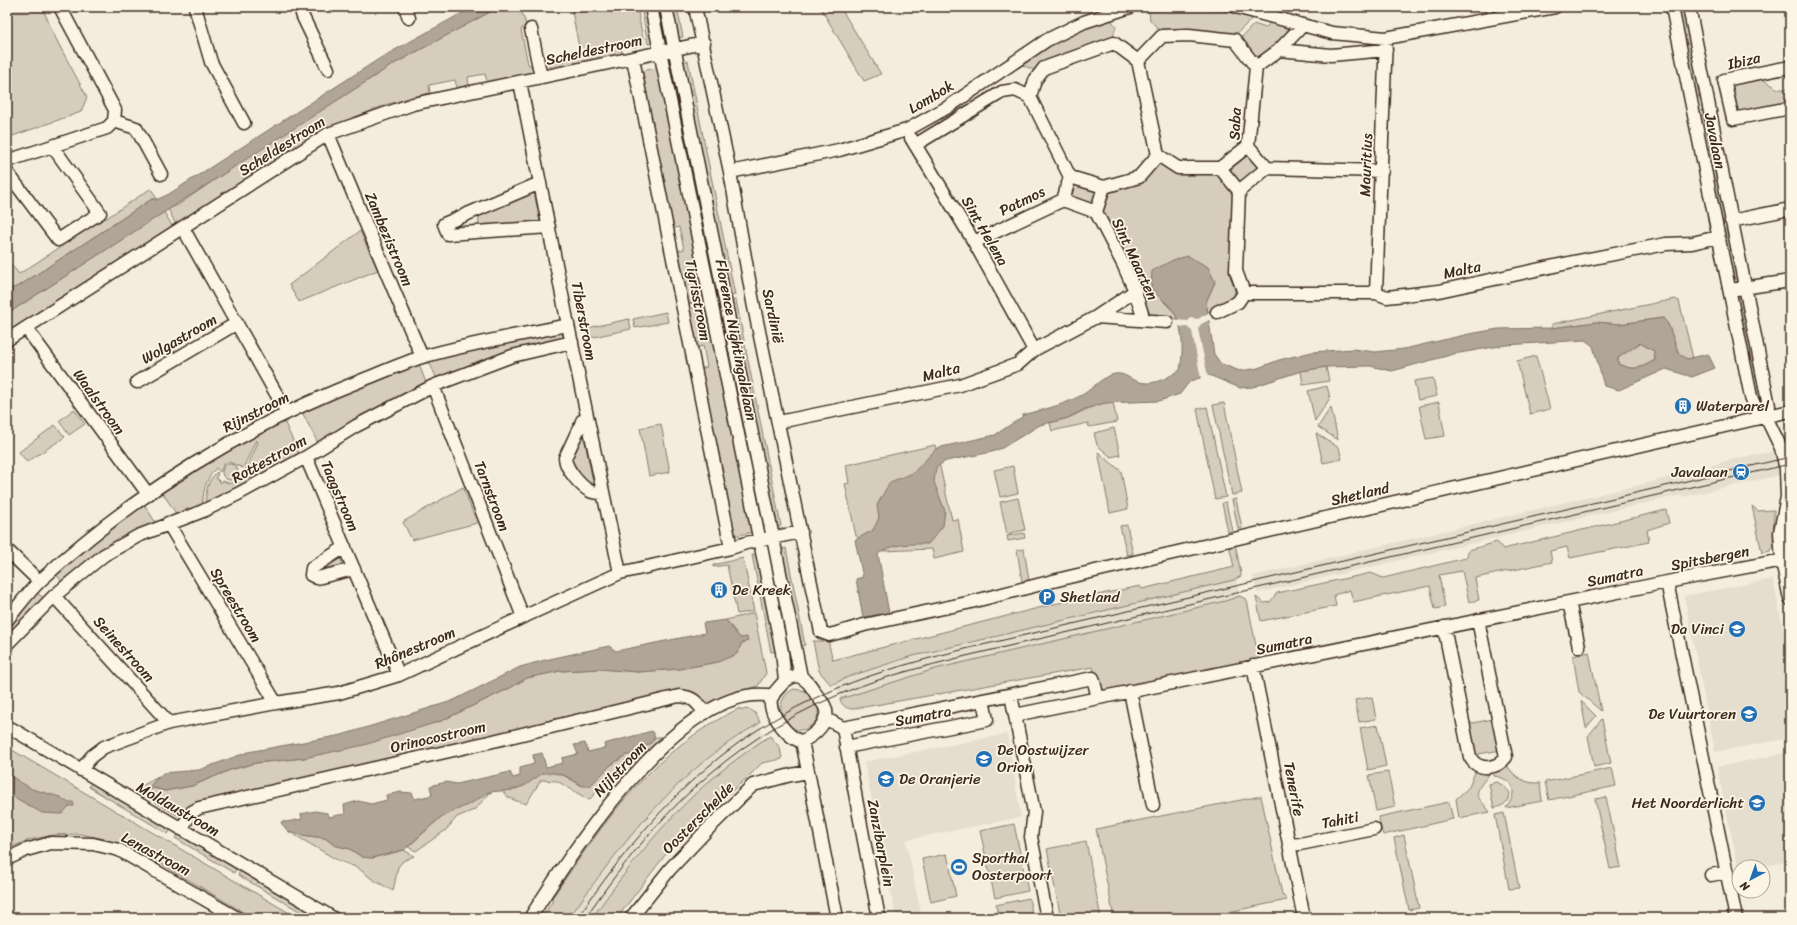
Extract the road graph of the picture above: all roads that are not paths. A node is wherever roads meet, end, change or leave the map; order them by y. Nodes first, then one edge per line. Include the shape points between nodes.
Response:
1 (60, 7) edge
2 (195, 7) edge
3 (300, 7) edge
4 (651, 7) edge
5 (666, 7) edge
6 (695, 7) edge
7 (1130, 7) edge
8 (1236, 7) edge
9 (1555, 7) edge
10 (1672, 7) edge
11 (1689, 7) edge
12 (1302, 26) junction
13 (532, 29) dead end
14 (704, 43) junction
15 (1386, 44) junction
16 (674, 49) junction
17 (1279, 50) junction
18 (660, 52) junction
19 (633, 59) junction
20 (1138, 61) junction
21 (1256, 67) junction
22 (1790, 67) edge
23 (328, 69) dead end
24 (542, 77) junction
25 (992, 77) junction
26 (520, 82) junction
27 (1002, 92) junction
28 (1030, 97) junction
29 (1729, 102) junction
30 (1708, 106) junction
31 (1790, 108) edge
32 (114, 121) junction
33 (244, 122) dead end
34 (907, 130) junction
35 (328, 134) junction
36 (915, 145) junction
37 (1248, 146) junction
38 (54, 147) junction
39 (1158, 155) junction
40 (7, 161) edge
41 (1220, 168) junction
42 (1267, 168) junction
43 (1382, 171) junction
44 (7, 172) edge
45 (730, 172) junction
46 (161, 174) dead end
47 (1070, 177) junction
48 (540, 183) junction
49 (1104, 187) junction
50 (1239, 191) junction
51 (1063, 200) junction
52 (1790, 209) edge
53 (471, 212) junction
54 (1096, 212) junction
55 (1731, 221) junction
56 (549, 227) junction
57 (182, 228) junction
58 (475, 232) junction
59 (1718, 237) junction
60 (974, 242) junction
61 (1790, 280) edge
62 (1744, 288) junction
63 (1729, 290) junction
64 (1135, 292) junction
65 (1376, 293) junction
66 (1244, 294) junction
67 (1217, 312) dead end
68 (1096, 317) junction
69 (1144, 320) junction
70 (1167, 322) dead end
71 (237, 323) junction
72 (568, 325) junction
73 (26, 328) junction
74 (7, 340) edge
75 (572, 342) junction
76 (1034, 350) junction
77 (422, 357) junction
78 (137, 382) dead end
79 (432, 386) junction
80 (1790, 411) edge
81 (287, 413) junction
82 (1766, 417) junction
83 (588, 420) junction
84 (779, 422) junction
85 (306, 457) junction
86 (603, 493) junction
87 (148, 494) junction
88 (1788, 497) edge
89 (1790, 514) edge
90 (168, 523) junction
91 (801, 532) junction
92 (773, 537) junction
93 (760, 540) junction
94 (345, 547) junction
95 (731, 548) junction
96 (7, 550) edge
97 (1786, 560) edge
98 (354, 570) junction
99 (620, 573) junction
100 (40, 582) junction
101 (1667, 582) junction
102 (54, 596) junction
103 (1790, 599) edge
104 (1569, 602) junction
105 (522, 617) junction
106 (7, 620) edge
107 (1478, 620) junction
108 (1444, 627) junction
109 (821, 632) joint
110 (7, 644) edge
111 (1579, 647) dead end
112 (1253, 666) junction
113 (399, 676) junction
114 (801, 677) junction
115 (785, 681) junction
116 (1130, 691) junction
117 (1011, 695) junction
118 (772, 696) junction
119 (1098, 698) junction
120 (983, 700) junction
121 (276, 703) junction
122 (705, 713) junction
123 (1015, 715) junction
124 (825, 718) junction
125 (169, 723) junction
126 (7, 726) edge
127 (844, 728) junction
128 (802, 741) junction
129 (846, 747) junction
130 (81, 770) junction
131 (808, 772) junction
132 (1153, 805) dead end
133 (181, 829) junction
134 (1374, 829) dead end
135 (1289, 844) junction
136 (7, 859) edge
137 (1727, 872) junction
138 (1711, 875) dead end
139 (237, 918) edge
140 (333, 918) edge
141 (530, 918) edge
142 (631, 918) edge
143 (837, 918) edge
144 (879, 918) edge
145 (1047, 918) edge
146 (1304, 918) edge
147 (1736, 918) edge

1 - 32 street via 115,110
2 - 33 street via 211,62
3 - 23 street
4 - 18 street, Florence Nightingalelaan
5 - 16 street, Florence Nightingalelaan
6 - 14 street, Sardinië
7 - 25 street, Lombok via 1084,22 1047,40
8 - 12 street
9 - 15 street
10 - 59 street, Javalaan
11 - 30 street, Javalaan
12 - 15 street
12 - 17 street
13 - 24 street
14 - 16 street, Scheldestroom
14 - 45 street, Sardinië
15 - 17 street via 1332,55
15 - 43 street, Mauritius
16 - 18 street, Scheldestroom
16 - 92 street, Florence Nightingalelaan
17 - 21 street
18 - 19 street, Scheldestroom
18 - 93 street, Florence Nightingalelaan
19 - 24 street, Scheldestroom
19 - 95 street, Tigrisstroom
20 - 21 street via 1162,36 1189,35 1235,40
20 - 28 street via 1114,43 1044,68 1035,80
20 - 39 street
21 - 37 street, Saba
22 - 29 street, Ibiza via 1724,80
24 - 26 street, Scheldestroom
25 - 27 street
25 - 34 street, Lombok via 948,107
26 - 35 street, Scheldestroom via 412,104
26 - 48 street, Tiberstroom
27 - 28 street via 1015,90
27 - 36 street
28 - 47 street
29 - 30 street
29 - 31 street, Ibiza via 1732,120
30 - 55 street, Javalaan
32 - 38 street via 107,128
32 - 46 street via 136,128
34 - 36 street, Sint Helena
34 - 45 street, Lombok via 839,150
35 - 57 street, Scheldestroom
35 - 77 street, Zambezistroom
36 - 60 street, Sint Helena
37 - 41 street
37 - 42 street, Saba
38 - 40 street
38 - 44 street via 100,213 58,240
39 - 41 street via 1178,168
39 - 49 street via 1139,177
41 - 50 street
42 - 43 street
42 - 50 street
43 - 65 street, Mauritius
45 - 84 street, Sardinië via 753,302
47 - 49 street
47 - 51 street, Patmos
48 - 53 street
48 - 56 street, Tiberstroom
49 - 54 street, Sint Maarten
50 - 66 street via 1236,270
51 - 54 street, Sint Maarten
51 - 60 street, Patmos
52 - 55 street
53 - 58 street
53 - 58 street via 444,224 448,234
54 - 64 street, Sint Maarten
55 - 62 street, Javalaan
56 - 58 street
56 - 72 street, Tiberstroom
57 - 71 street, Wolgastroom
57 - 73 street, Scheldestroom
59 - 63 street, Javalaan
59 - 65 street, Malta via 1573,262 1440,291 1387,297
60 - 76 street, Sint Helena
61 - 62 street
62 - 63 street
62 - 82 street, Javalaan via 1769,406
63 - 82 street, Javalaan via 1751,397 1757,411
64 - 68 street, Malta
64 - 69 street, Sint Maarten
65 - 66 street, Malta
66 - 67 street via 1238,302
68 - 69 street
68 - 76 street, Malta
69 - 70 street
71 - 78 street, Wolgastroom
71 - 81 street, Wolgastroom
72 - 75 street, Tiberstroom
72 - 77 street, Rijnstroom
73 - 74 street, Scheldestroom
73 - 87 street, Waalstroom
75 - 79 street, Rottestroom via 512,356
75 - 83 street, Tiberstroom
76 - 84 street, Malta via 1018,364 960,385
77 - 81 street, Rijnstroom via 342,388
79 - 85 street, Rottestroom via 356,426
79 - 105 street, Tarnstroom
80 - 82 street, Shetland
81 - 87 street, Rijnstroom via 219,449
82 - 88 street, Javalaan via 1781,448 1787,474
82 - 109 street, Shetland via 1069,577 960,605 870,623 829,635
83 - 86 street, Tiberstroom
83 - 86 street via 582,421 565,458 565,464 569,472 590,491
84 - 91 street, Sardinië
85 - 90 street, Rottestroom via 203,511
85 - 94 street, Taagstroom
86 - 99 street, Tiberstroom
87 - 100 street, Rijnstroom via 96,533
88 - 89 street, Javalaan
88 - 97 street, Javalaan via 1780,532
90 - 102 street, Rottestroom via 104,555
90 - 121 street, Spreestroom
91 - 92 street
91 - 109 street, Sardinië
92 - 93 street
92 - 114 street, Florence Nightingalelaan
93 - 95 street, Rhônestroom
93 - 115 street, Florence Nightingalelaan via 782,652
94 - 98 street, Taagstroom
94 - 98 street, Taagstroom via 312,568 311,575 317,578
95 - 99 street, Rhônestroom
96 - 100 street
97 - 101 street, Spitsbergen
97 - 103 street, Javalaan
98 - 113 street, Taagstroom
99 - 105 street, Rhônestroom
100 - 106 street, Rijnstroom
101 - 104 street, Sumatra
101 - 137 street, Spitsbergen
102 - 110 street, Rottestroom
102 - 125 street, Seinestroom
104 - 107 street, Sumatra
104 - 111 street
105 - 113 street, Rhônestroom
107 - 108 street, Sumatra
107 - 108 street via 1506,757 1489,768 1477,766 1470,757
108 - 112 street, Sumatra
112 - 116 street, Sumatra
112 - 135 street, Tenerife
113 - 121 street, Rhônestroom via 339,693
114 - 115 street via 791,677
114 - 124 street via 824,706
115 - 118 street
116 - 119 street, Sumatra
116 - 132 street
117 - 119 street via 1093,678
117 - 120 street
117 - 123 street
118 - 122 street, Nijlstroom via 754,694
118 - 128 street via 774,713 789,735
119 - 123 street, Sumatra
120 - 127 street
120 - 129 street, Sumatra via 987,720
121 - 125 street, Rhônestroom
122 - 133 street, Orinocostroom via 689,696 679,696 199,808 192,812
122 - 141 street, Nijlstroom via 675,734 612,799 561,868
123 - 145 street via 1034,812 1031,837
124 - 127 street
124 - 128 street via 810,737
125 - 130 street, Rhônestroom via 104,747 92,756
126 - 130 street, Moldaustroom
127 - 129 street, Zanzibarplein
128 - 131 street
129 - 144 street, Zanzibarplein
130 - 133 street, Moldaustroom
131 - 142 street, Oosterschelde via 753,786 670,869
131 - 143 street
133 - 140 street, Moldaustroom
134 - 135 street, Tahiti
135 - 146 street, Tenerife
136 - 139 street, Lenastroom via 50,843 93,844 119,850
137 - 138 street
137 - 147 street, Spitsbergen

